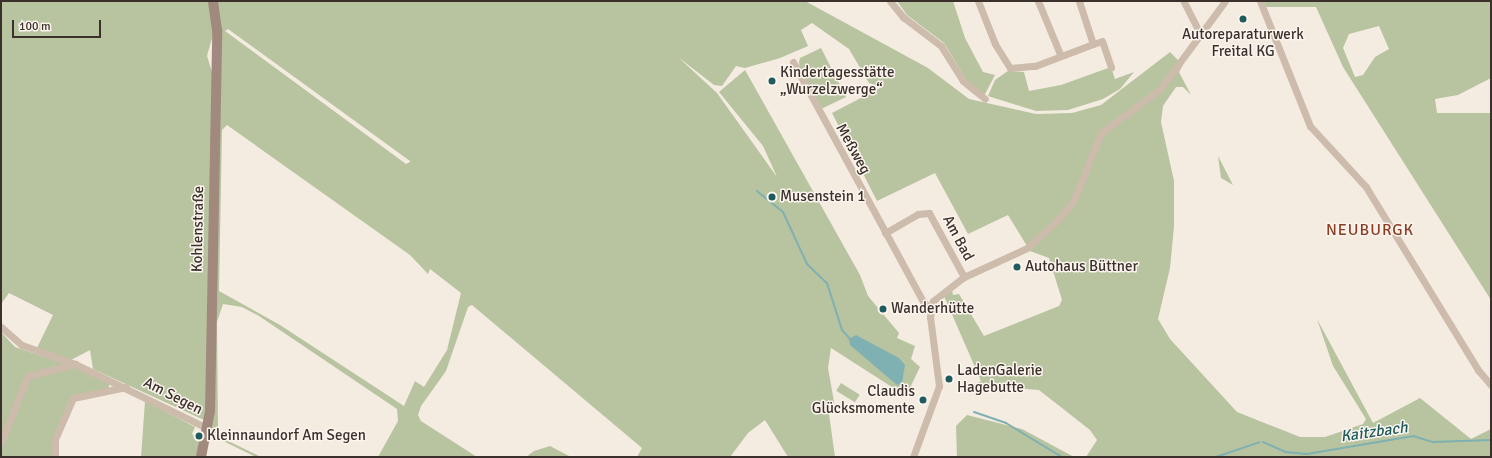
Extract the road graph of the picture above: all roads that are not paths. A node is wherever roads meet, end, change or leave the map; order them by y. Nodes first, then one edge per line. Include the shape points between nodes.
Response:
1 (213, 1) edge
2 (890, 1) edge
3 (978, 1) edge
4 (1038, 1) edge
5 (1079, 1) edge
6 (1225, 1) edge
7 (1260, 1) edge
8 (1184, 2) edge
9 (1200, 34) junction
10 (1093, 44) junction
11 (1060, 54) junction
12 (793, 62) dead end
13 (1111, 68) dead end
14 (985, 98) dead end
15 (885, 233) junction
16 (964, 277) junction
17 (930, 307) junction
18 (1, 327) edge
19 (75, 364) junction
20 (1491, 385) edge
21 (126, 387) junction
22 (207, 428) junction
23 (1, 442) edge
24 (55, 457) edge
25 (201, 457) edge
26 (913, 457) edge

1 - 22 street, Kohlenstraße via 216,68
2 - 14 street via 903,17 941,46 963,80
3 - 11 street via 1007,66 1035,66
4 - 11 street
5 - 10 street
6 - 9 street
7 - 20 street via 1310,126 1366,187 1478,370
8 - 9 street
9 - 16 street via 1160,89 1100,133 1073,202 1055,223 1027,248
10 - 11 street
10 - 13 street via 1102,41
12 - 15 street, Meßweg
15 - 16 street, Am Bad via 918,214 929,214
15 - 17 street, Meßweg via 924,303
16 - 17 street via 944,290
17 - 26 street via 939,386
18 - 19 street, Am Segen via 22,345
19 - 21 street, Am Segen
19 - 23 street via 28,376
21 - 22 street, Am Segen
21 - 24 street, Am Segen via 73,398 55,439
22 - 25 street, Kohlenstraße

